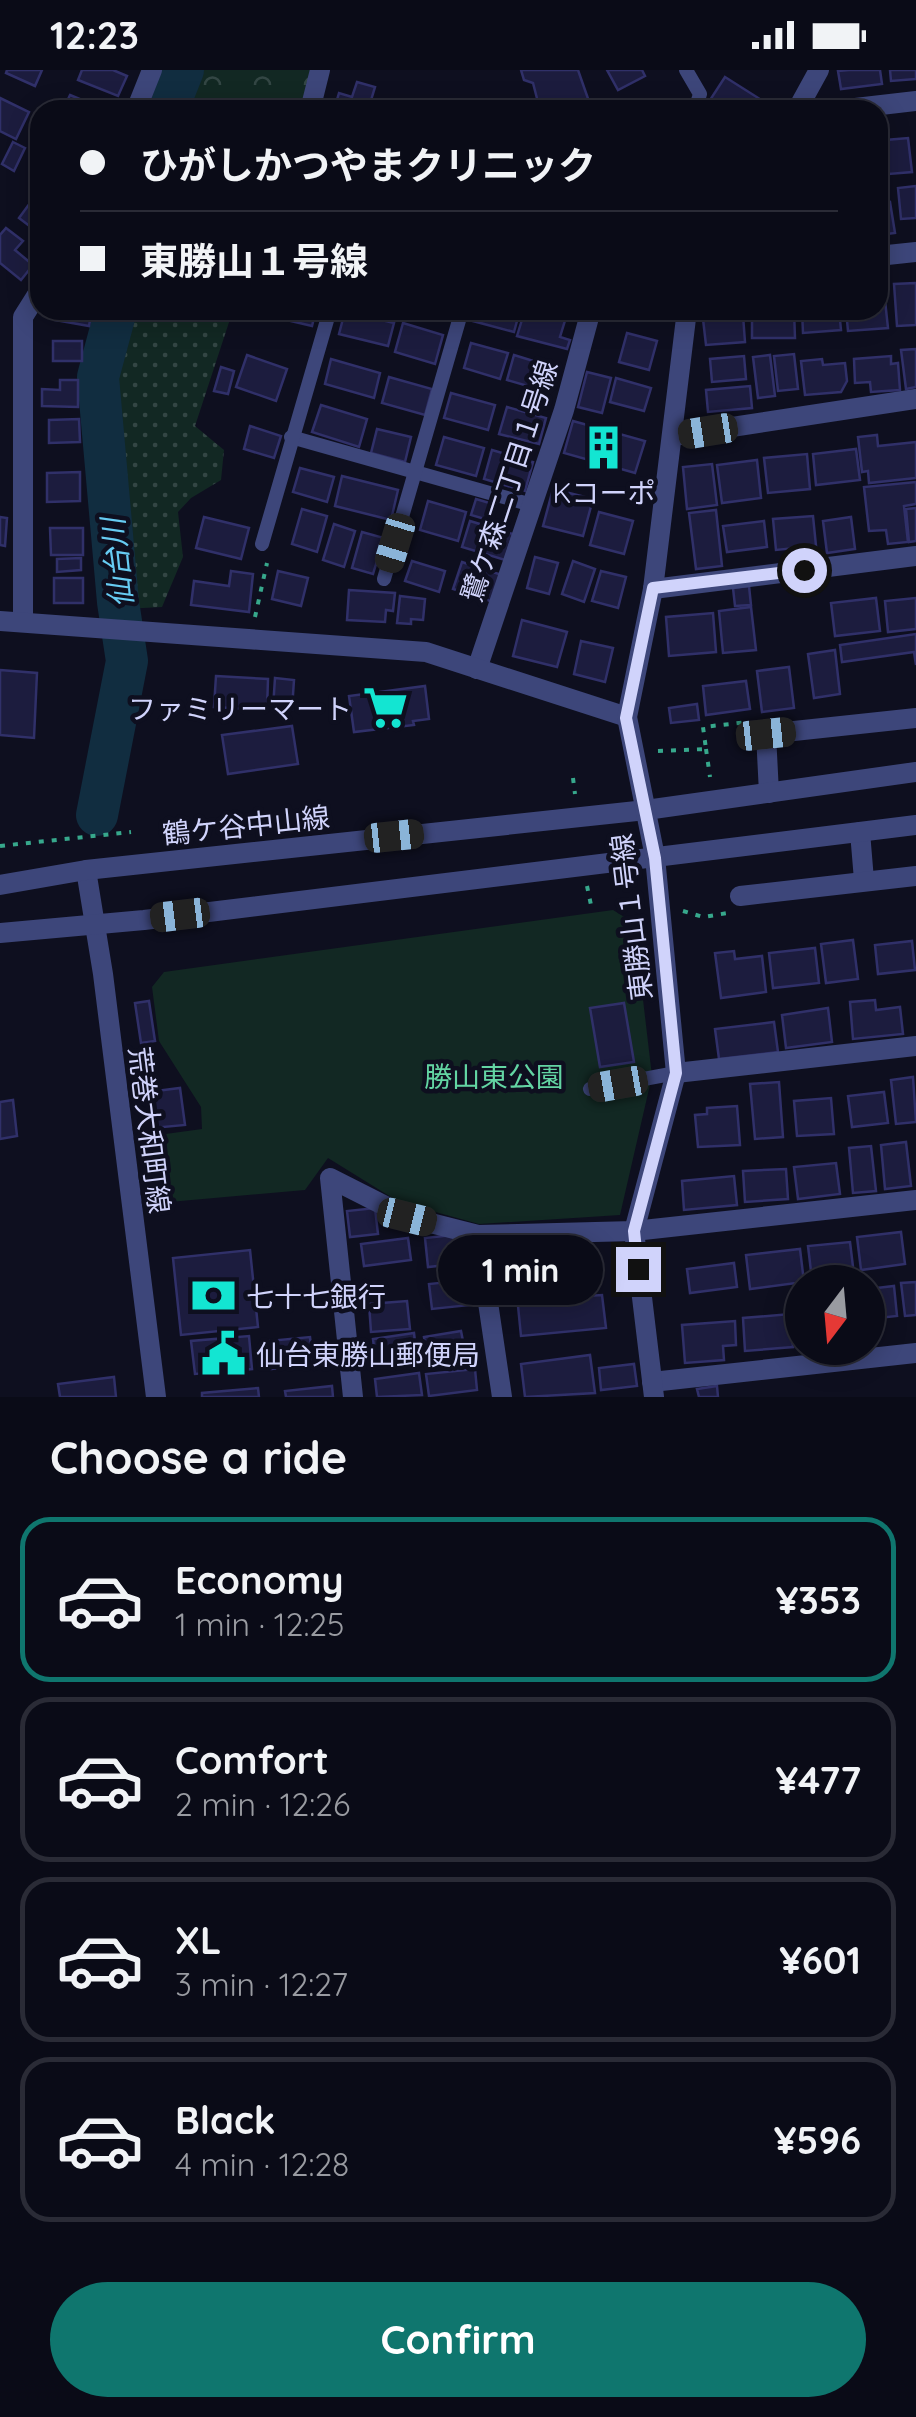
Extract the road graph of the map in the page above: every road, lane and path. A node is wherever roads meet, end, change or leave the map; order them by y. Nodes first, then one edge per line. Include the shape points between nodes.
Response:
1 (152, 70) edge
2 (320, 70) edge
3 (686, 70) edge
4 (819, 70) edge
5 (140, 100) edge
6 (312, 100) edge
7 (698, 100) edge
8 (802, 100) edge
9 (916, 101) edge
10 (888, 104) edge
11 (916, 252) edge
12 (888, 255) edge
13 (30, 305) edge
14 (327, 320) edge
15 (459, 320) edge
16 (589, 320) edge
17 (686, 320) edge
18 (916, 399) edge
19 (673, 436) junction
20 (291, 437) junction
21 (416, 472) junction
22 (532, 505) junction
23 (262, 544) joint
24 (916, 556) edge
25 (384, 579) dead end
26 (653, 588) junction
27 (0, 620) edge
28 (24, 622) junction
29 (251, 639) junction
30 (477, 669) junction
31 (626, 718) junction
32 (916, 718) edge
33 (706, 748) dead end
34 (916, 772) edge
35 (710, 777) dead end
36 (573, 778) dead end
37 (770, 792) junction
38 (575, 794) dead end
39 (646, 810) junction
40 (916, 825) edge
41 (130, 832) dead end
42 (860, 832) junction
43 (0, 846) edge
44 (655, 858) junction
45 (86, 870) junction
46 (916, 876) edge
47 (864, 880) junction
48 (0, 885) edge
49 (588, 886) dead end
50 (740, 896) dead end
51 (590, 905) dead end
52 (95, 924) junction
53 (0, 933) edge
54 (916, 1046) edge
55 (676, 1073) junction
56 (590, 1088) dead end
57 (916, 1200) edge
58 (634, 1231) junction
59 (478, 1235) junction
60 (916, 1353) edge
61 (653, 1389) edge
62 (156, 1397) edge
63 (353, 1397) edge
64 (502, 1397) edge

1 - 5 street
2 - 6 street
3 - 7 lane
4 - 8 street
9 - 10 street
11 - 12 street
13 - 28 street via 23,316
14 - 20 lane
15 - 21 lane
16 - 22 street, 鷺ケ森二丁目１号線
17 - 19 street, 東勝山１号線
18 - 19 street
19 - 26 street, 東勝山１号線
20 - 21 lane
20 - 23 lane
21 - 22 lane
21 - 25 lane
22 - 30 street, 鷺ケ森二丁目１号線
23 - 29 path via 267,564
24 - 26 street
26 - 31 street, 東勝山１号線
27 - 28 street
28 - 29 street
29 - 30 street via 426,652
30 - 31 street
31 - 39 street, 東勝山１号線
32 - 37 street via 766,734
33 - 35 path
34 - 37 street, 鶴ケ谷中山線
36 - 38 path
37 - 39 street, 鶴ケ谷中山線
39 - 44 street, 東勝山１号線
39 - 45 street, 鶴ケ谷中山線
40 - 42 street
41 - 43 path
42 - 44 street
42 - 47 street
44 - 52 street
44 - 55 street, 東勝山１号線
45 - 48 street, 鶴ケ谷中山線
45 - 52 street, 荒巻大和町線
46 - 47 street
47 - 50 street
49 - 51 path
52 - 53 street
52 - 62 street, 荒巻大和町線
54 - 55 street
55 - 56 lane
55 - 58 street, 東勝山１号線
57 - 58 street
58 - 59 street
58 - 61 street, 東勝山１号線
59 - 63 street via 407,1217 330,1178
59 - 64 street
60 - 61 street

